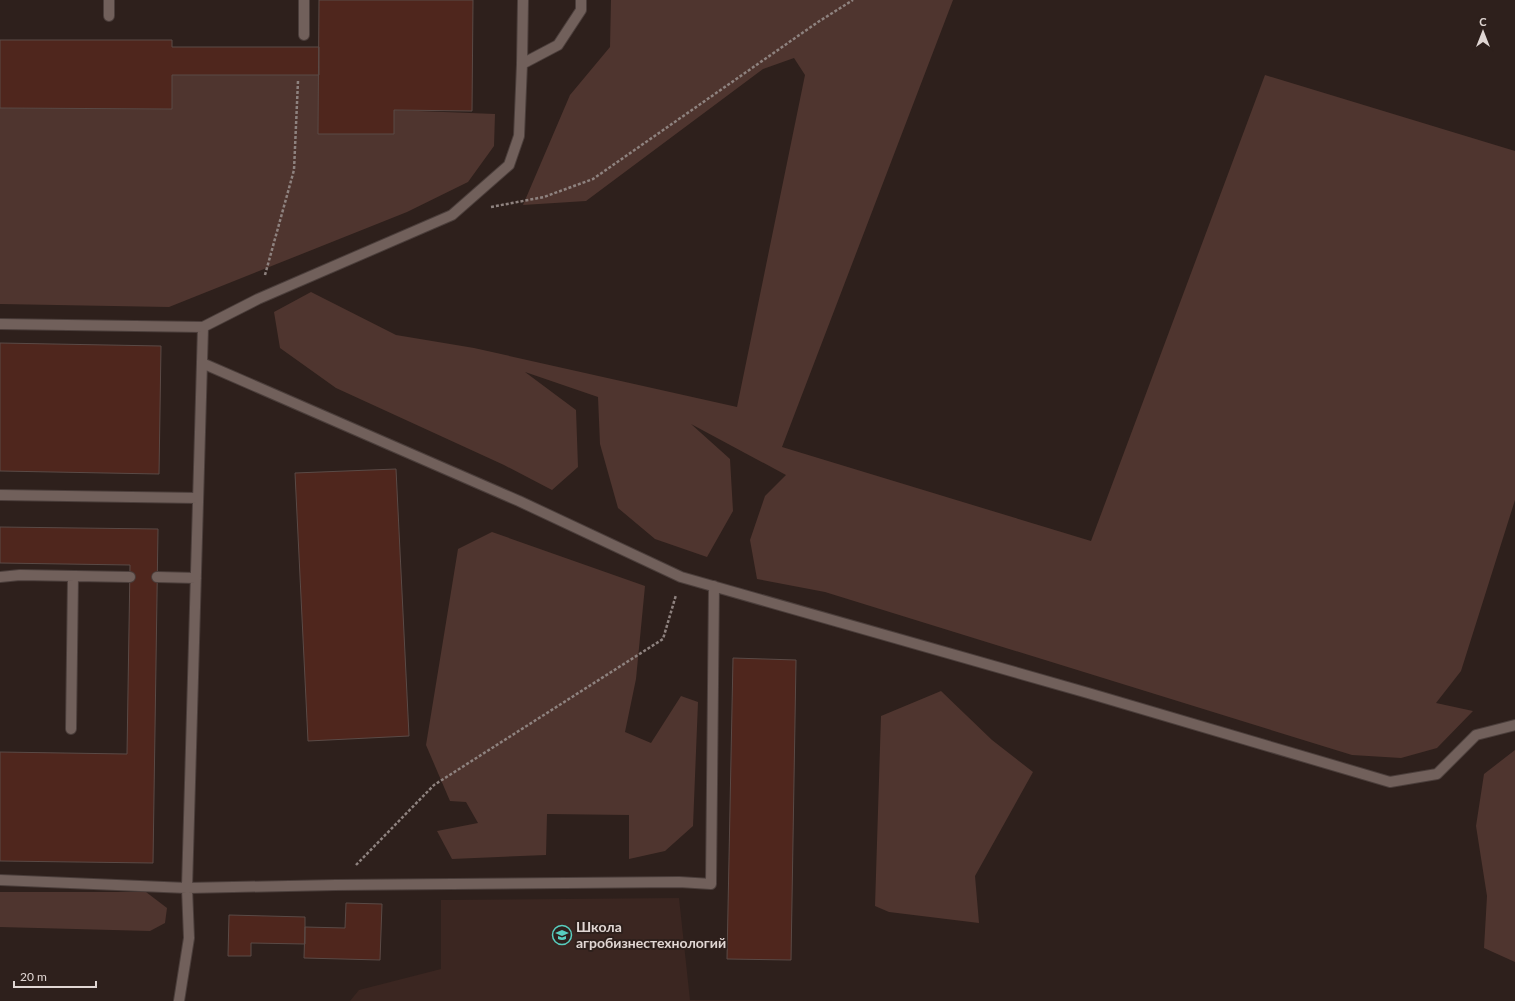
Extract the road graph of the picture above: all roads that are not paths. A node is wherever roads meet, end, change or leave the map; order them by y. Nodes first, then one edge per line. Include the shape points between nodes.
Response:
1 (109, 0) edge
2 (304, 0) edge
3 (523, 0) edge
4 (581, 0) edge
5 (109, 16) dead end
6 (304, 35) dead end
7 (522, 64) junction
8 (0, 324) edge
9 (203, 327) junction
10 (202, 363) junction
11 (0, 495) edge
12 (198, 498) junction
13 (73, 576) junction
14 (0, 577) edge
15 (130, 577) dead end
16 (158, 577) dead end
17 (196, 578) junction
18 (714, 586) junction
19 (1515, 725) edge
20 (71, 729) dead end
21 (0, 880) edge
22 (187, 888) junction
23 (179, 1001) edge

1 - 5 lane
2 - 6 lane
3 - 7 lane
4 - 7 lane via 582,10 558,44
7 - 9 lane via 519,136 509,165 452,215 258,299
8 - 9 lane
9 - 10 lane
10 - 12 lane
10 - 18 lane via 519,501 681,577
11 - 12 lane
12 - 17 lane
13 - 14 lane
13 - 15 lane
13 - 20 lane
16 - 17 lane
17 - 22 lane
18 - 19 lane via 1390,782 1437,774 1476,735
18 - 22 lane via 711,884 679,882
21 - 22 lane
22 - 23 lane via 189,938

